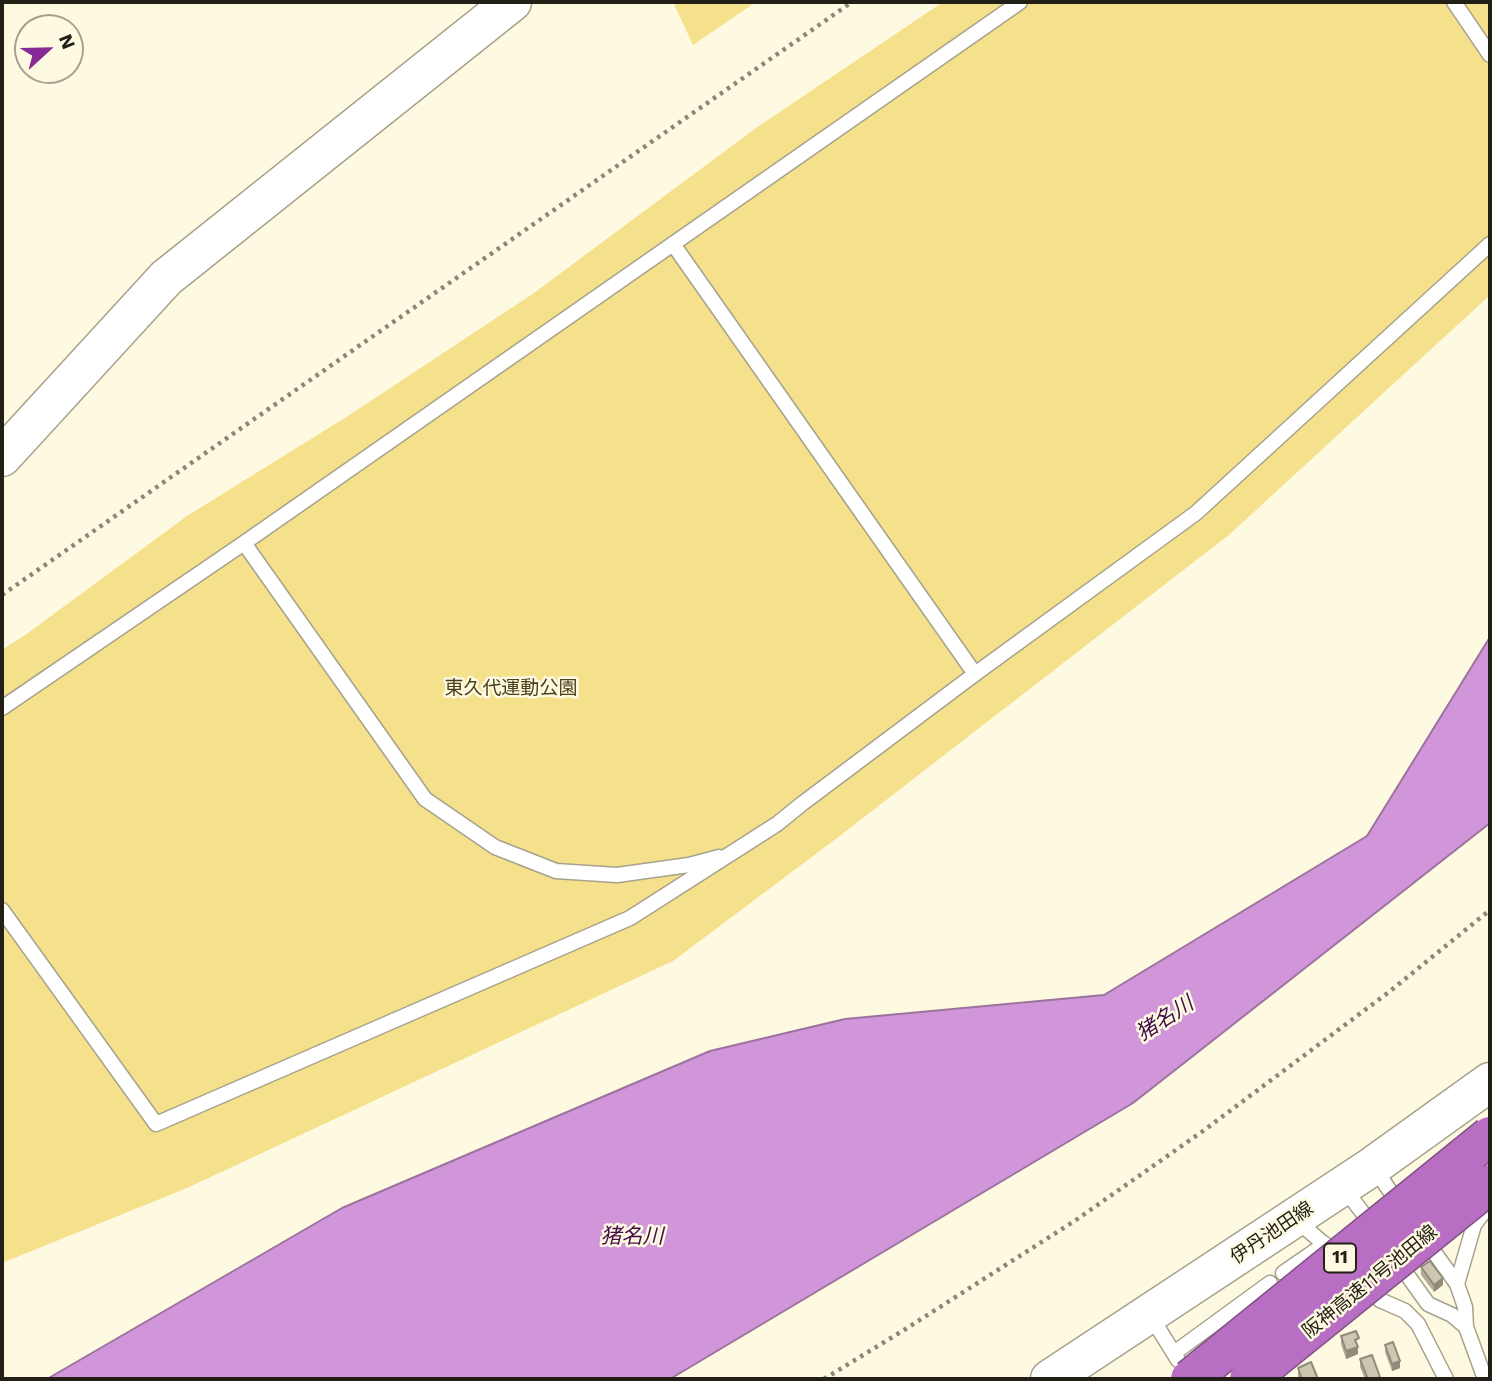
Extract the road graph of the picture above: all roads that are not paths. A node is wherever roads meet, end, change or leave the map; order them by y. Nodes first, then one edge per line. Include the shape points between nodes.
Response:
1 (512, 2) edge
2 (1020, 2) edge
3 (1454, 2) edge
4 (1490, 55) edge
5 (673, 244) junction
6 (1490, 244) edge
7 (2, 457) edge
8 (244, 543) junction
9 (975, 674) junction
10 (2, 708) edge
11 (732, 853) junction
12 (2, 910) edge
13 (1490, 1082) edge
14 (1490, 1136) edge
15 (1358, 1176) junction
16 (1488, 1199) edge
17 (1294, 1218) junction
18 (1325, 1244) junction
19 (1429, 1255) junction
20 (1283, 1273) dead end
21 (1270, 1283) dead end
22 (1457, 1284) junction
23 (1150, 1313) junction
24 (1466, 1327) junction
25 (1182, 1366) edge
26 (1050, 1379) edge
27 (1185, 1379) edge
28 (1249, 1379) edge
29 (1446, 1379) edge
30 (1485, 1379) edge

1 - 7 street via 166,278
2 - 5 lane
3 - 4 lane
5 - 8 lane
5 - 9 lane
6 - 9 lane via 1196,513
8 - 10 lane
8 - 11 lane via 425,799 495,847 556,871 617,875 689,865
9 - 11 lane
11 - 12 lane via 630,919 156,1124
13 - 15 street, 伊丹池田線
14 - 25 highway, 阪神高速11号池田線 / 11, bridge
15 - 17 street, 伊丹池田線
15 - 19 lane
15 - 19 lane via 1355,1201
16 - 19 lane
16 - 22 lane via 1474,1225
16 - 28 highway, 阪神高速11号池田線 / 11, bridge
17 - 18 lane
17 - 23 street, 伊丹池田線
18 - 20 lane
18 - 29 lane via 1380,1300 1405,1311 1418,1324
19 - 22 lane
19 - 24 lane via 1427,1304
21 - 25 lane
22 - 24 lane
23 - 25 lane
23 - 26 street, 伊丹池田線
24 - 30 lane
25 - 27 lane

